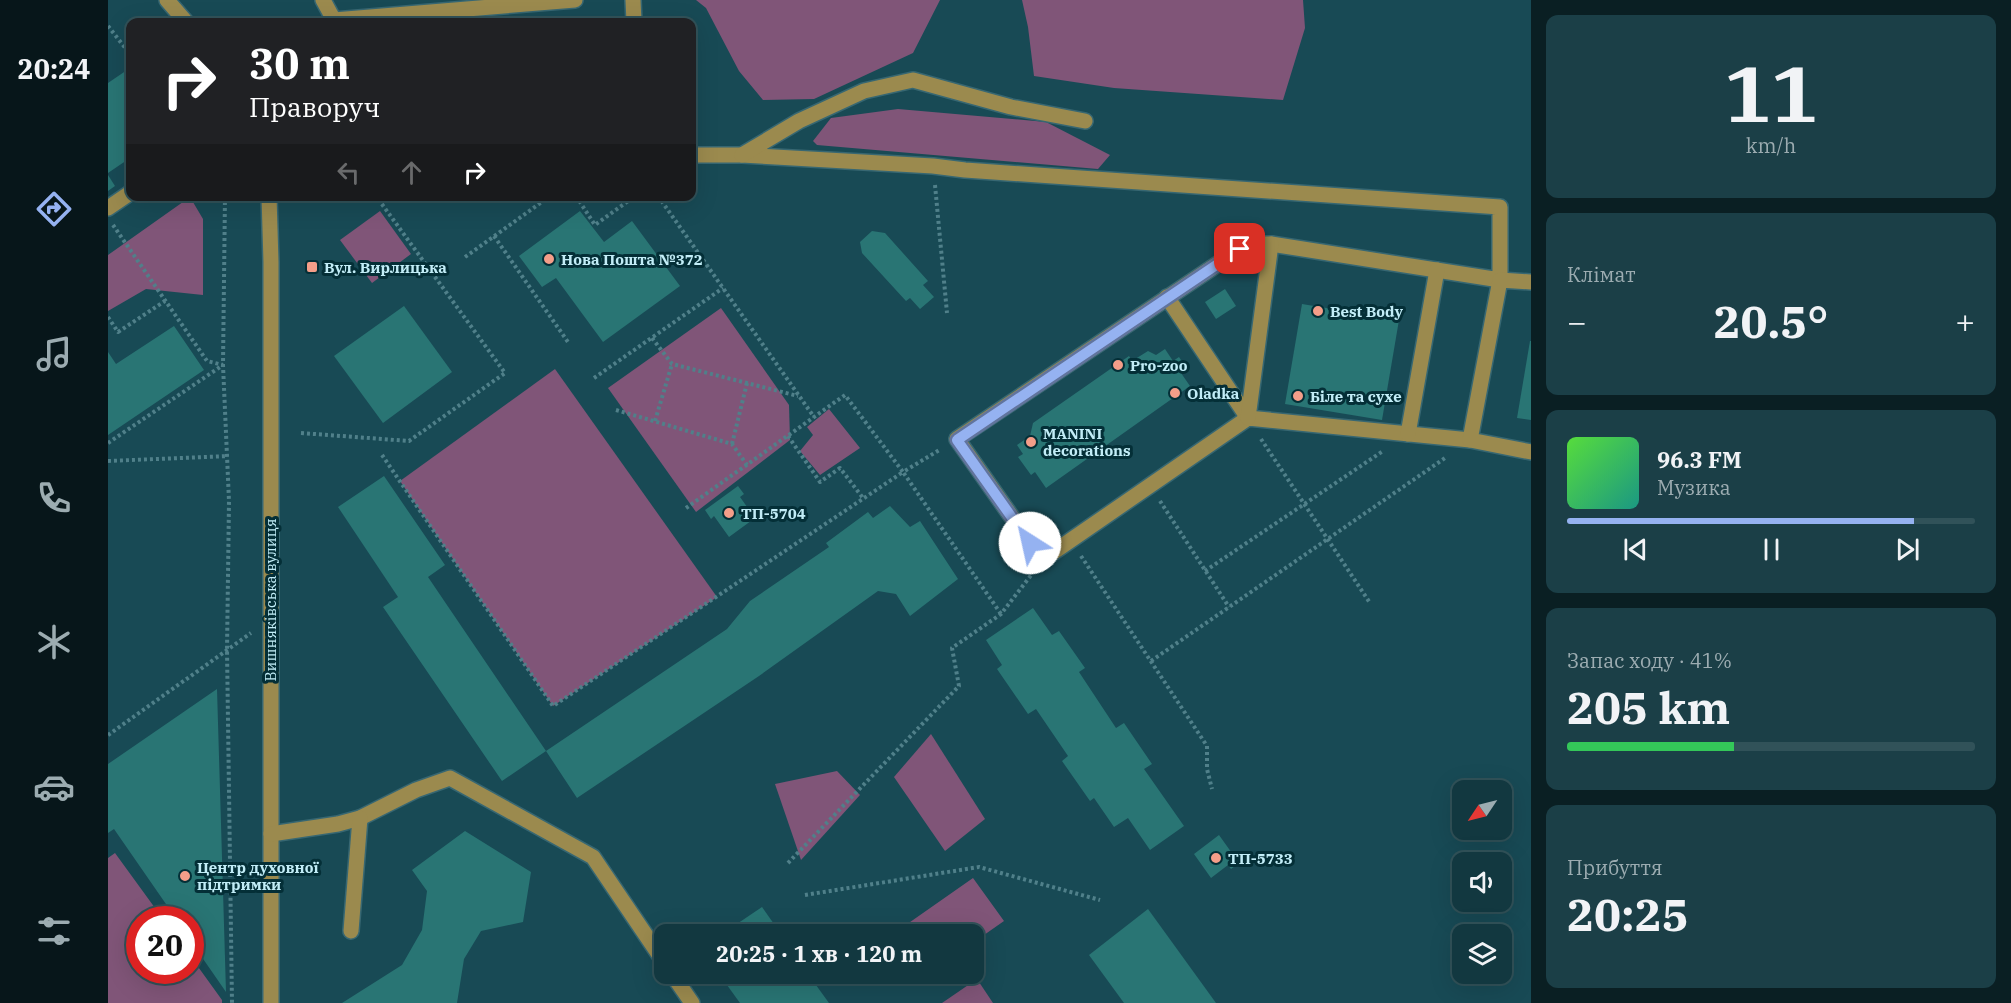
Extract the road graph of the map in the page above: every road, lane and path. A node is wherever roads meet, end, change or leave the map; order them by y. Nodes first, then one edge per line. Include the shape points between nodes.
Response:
1 (166, 0) edge
2 (323, 0) edge
3 (575, 0) edge
4 (633, 0) edge
5 (182, 18) edge
6 (333, 18) edge
7 (369, 18) edge
8 (634, 18) edge
9 (108, 26) edge
10 (126, 49) edge
11 (1085, 121) dead end
12 (696, 154) edge
13 (742, 155) junction
14 (933, 166) junction
15 (126, 196) edge
16 (225, 201) edge
17 (269, 201) edge
18 (380, 201) edge
19 (543, 201) edge
20 (579, 201) edge
21 (628, 201) edge
22 (662, 201) edge
23 (108, 208) edge
24 (108, 218) edge
25 (494, 236) junction
26 (1271, 244) junction
27 (465, 257) dead end
28 (1437, 270) junction
29 (1500, 280) junction
30 (1531, 282) edge
31 (723, 288) junction
32 (1167, 297) junction
33 (165, 301) junction
34 (947, 312) dead end
35 (108, 317) edge
36 (652, 338) junction
37 (568, 342) dead end
38 (672, 364) junction
39 (223, 365) junction
40 (594, 378) dead end
41 (747, 383) junction
42 (799, 396) junction
43 (616, 410) dead end
44 (813, 417) junction
45 (1248, 418) junction
46 (655, 421) junction
47 (301, 433) dead end
48 (1408, 434) junction
49 (788, 436) junction
50 (957, 440) junction
51 (1470, 440) junction
52 (108, 443) edge
53 (732, 444) junction
54 (1531, 452) edge
55 (382, 455) dead end
56 (228, 456) junction
57 (108, 461) edge
58 (747, 465) junction
59 (903, 472) junction
60 (1150, 486) junction
61 (863, 498) junction
62 (1305, 504) junction
63 (686, 508) dead end
64 (1328, 539) junction
65 (1070, 540) junction
66 (1042, 560) junction
67 (1206, 571) junction
68 (1370, 603) dead end
69 (1229, 607) junction
70 (1001, 614) junction
71 (270, 620) junction
72 (227, 650) junction
73 (1151, 661) junction
74 (108, 735) edge
75 (1212, 789) dead end
76 (360, 818) junction
77 (271, 834) junction
78 (788, 863) dead end
79 (805, 895) dead end
80 (1100, 900) dead end
81 (351, 931) dead end
82 (654, 947) edge
83 (679, 984) edge
84 (232, 1003) edge
85 (271, 1003) edge
86 (692, 1003) edge

1 - 5 street
2 - 6 street
3 - 7 street
4 - 8 street
9 - 10 path
11 - 13 street via 1011,107 913,80 864,91 798,121
12 - 13 street
13 - 14 street
14 - 29 street via 1500,207
14 - 34 path
15 - 23 street
16 - 39 path
17 - 71 street, Вишняківська вулиця
18 - 47 path via 505,373 409,441
19 - 25 path
20 - 21 path via 595,225
22 - 31 path
24 - 33 path
25 - 27 path
25 - 37 path
26 - 28 street
26 - 32 street via 1252,244 1240,249
26 - 45 street
28 - 29 street
28 - 48 street
29 - 30 street
29 - 51 street
31 - 36 path
31 - 42 path
32 - 45 street
32 - 50 street
33 - 35 path via 118,332
33 - 39 path via 207,362
36 - 38 path
36 - 40 path
38 - 41 path
38 - 46 path
39 - 52 path
39 - 56 path
41 - 42 path
41 - 53 path
42 - 44 path
43 - 46 path
44 - 49 path
44 - 59 path via 844,395
45 - 48 street
45 - 60 street
45 - 62 path
46 - 53 path
48 - 51 street
48 - 62 path
49 - 58 path
49 - 61 path via 820,482 840,468
50 - 59 path
50 - 66 street
51 - 54 street
51 - 64 path
53 - 58 path
55 - 61 path via 553,706
56 - 57 path
56 - 72 path
58 - 63 path
59 - 61 path
59 - 70 path
60 - 65 street
60 - 67 path
62 - 64 path
62 - 67 path
64 - 68 path
64 - 69 path
65 - 66 street
65 - 73 path
66 - 70 path
67 - 69 path
69 - 73 path
70 - 78 path via 952,648 959,686
71 - 72 path
71 - 77 street, Вишняківська вулиця
72 - 74 path
72 - 84 path
73 - 75 path via 1208,746 1207,769
76 - 77 street
76 - 81 street
76 - 82 street via 450,778 593,857
77 - 85 street, Вишняківська вулиця
79 - 80 path via 978,867
83 - 86 street

